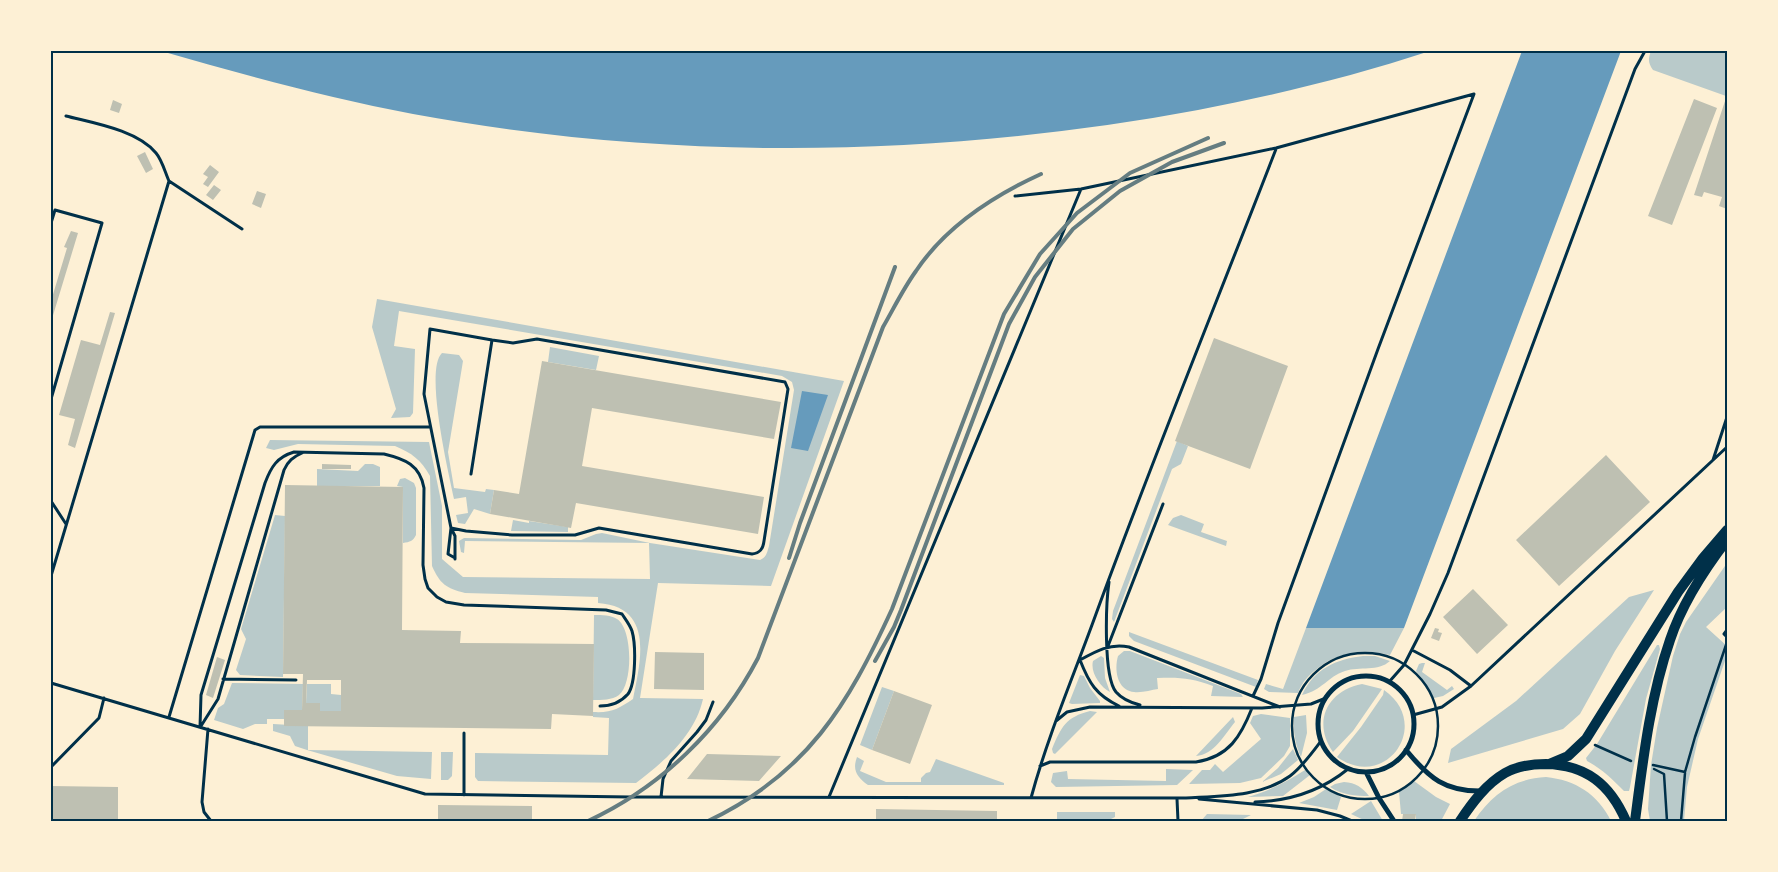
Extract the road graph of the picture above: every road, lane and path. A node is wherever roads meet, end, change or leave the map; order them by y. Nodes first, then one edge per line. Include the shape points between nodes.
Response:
1 (1645, 51) edge
2 (66, 116) dead end
3 (1276, 148) junction
4 (169, 181) junction
5 (1081, 188) junction
6 (1015, 196) dead end
7 (51, 224) edge
8 (242, 229) dead end
9 (492, 340) junction
10 (51, 399) edge
11 (1727, 417) edge
12 (430, 427) junction
13 (1727, 447) edge
14 (305, 452) junction
15 (1712, 461) junction
16 (471, 474) dead end
17 (51, 501) edge
18 (1163, 504) dead end
19 (66, 524) junction
20 (451, 528) junction
21 (1727, 530) edge
22 (1726, 541) edge
23 (51, 576) edge
24 (1110, 576) junction
25 (1726, 634) edge
26 (1108, 646) junction
27 (1412, 650) junction
28 (1080, 660) junction
29 (1404, 665) junction
30 (224, 679) junction
31 (296, 680) dead end
32 (1389, 682) junction
33 (51, 683) edge
34 (1471, 686) junction
35 (1253, 696) junction
36 (104, 698) junction
37 (1326, 698) junction
38 (713, 702) dead end
39 (600, 706) dead end
40 (1119, 706) junction
41 (1143, 706) junction
42 (1296, 706) junction
43 (1280, 707) junction
44 (1252, 708) junction
45 (1436, 709) junction
46 (1413, 715) junction
47 (169, 717) junction
48 (1056, 721) junction
49 (200, 727) junction
50 (208, 729) junction
51 (464, 733) dead end
52 (1586, 739) junction
53 (1321, 741) junction
54 (1406, 750) junction
55 (1303, 763) junction
56 (1549, 764) junction
57 (1642, 764) junction
58 (1040, 766) junction
59 (51, 767) edge
60 (1348, 768) junction
61 (1423, 771) junction
62 (1366, 772) junction
63 (1685, 772) junction
64 (1323, 785) junction
65 (1483, 791) junction
66 (464, 794) junction
67 (661, 797) junction
68 (829, 797) junction
69 (1031, 798) junction
70 (1178, 798) junction
71 (1186, 798) junction
72 (1379, 798) junction
73 (1240, 802) junction
74 (211, 821) edge
75 (1178, 821) edge
76 (1352, 821) edge
77 (1394, 821) edge
78 (1460, 821) edge
79 (1626, 821) edge
80 (1635, 821) edge
81 (1667, 821) edge
82 (1681, 821) edge

1 - 27 lane via 1635,69 1448,573
2 - 4 lane via 116,129 142,141 156,153
3 - 5 lane
3 - 24 lane
3 - 35 lane via 1474,94 1374,358
4 - 8 lane
4 - 19 lane
5 - 6 lane
5 - 68 lane
7 - 10 lane via 55,210 102,223
9 - 12 lane via 430,329 424,394
9 - 16 lane
9 - 20 lane via 513,343 537,339 785,382 788,389 763,546 752,554 599,528 574,535 512,535
11 - 15 lane
12 - 20 lane
12 - 47 lane via 260,427 255,430
13 - 15 lane
14 - 30 lane via 287,463 284,470
14 - 39 lane via 384,454 397,457 417,470 424,488 424,578 428,588 446,602 606,610 622,614 632,631 634,643 632,680 629,692 622,700
14 - 49 lane via 285,455 270,470 201,695
15 - 34 lane
17 - 19 lane
18 - 26 lane
19 - 23 lane
20 - 20 lane via 448,554 455,559 455,536
21 - 52 main road via 1673,600
22 - 57 main road via 1692,592 1670,640
24 - 26 lane
24 - 28 lane
25 - 63 path via 1726,646
26 - 28 lane
26 - 35 lane via 1129,647
26 - 41 lane via 1110,675 1116,692 1124,699
27 - 29 lane
27 - 34 lane via 1450,670
28 - 40 lane via 1092,686
28 - 48 lane
29 - 32 lane
29 - 42 path via 1376,654 1347,656 1333,661 1309,680
29 - 45 path via 1422,680
30 - 31 lane
30 - 49 lane via 218,699
32 - 37 street via 1376,677 1354,678 1335,687
32 - 46 street via 1401,691
33 - 36 lane
34 - 45 lane
35 - 43 lane
36 - 47 lane
36 - 59 lane via 99,718
37 - 42 lane
37 - 53 street via 1318,727
38 - 67 lane via 706,720 671,761 663,779
40 - 41 lane
40 - 48 lane via 1077,709
41 - 44 lane
42 - 43 lane
42 - 55 path via 1293,742
43 - 44 lane
44 - 58 lane via 1235,741 1221,754 1208,760 1050,762
45 - 46 lane
45 - 61 path via 1436,742
46 - 54 street via 1412,736
47 - 49 lane
48 - 58 lane
49 - 50 lane
50 - 66 lane via 425,794
50 - 74 lane via 202,802
51 - 66 lane
52 - 56 main road via 1568,756
52 - 57 path
53 - 55 lane
53 - 60 street via 1327,753
54 - 61 street
54 - 62 street via 1396,762 1382,770
55 - 64 path
55 - 71 lane via 1277,784 1256,791
56 - 65 main road via 1514,769 1494,780
56 - 79 main road via 1570,767 1593,777 1613,797
57 - 80 main road
58 - 69 lane
60 - 62 street
60 - 64 lane
61 - 65 street via 1451,788
61 - 72 path via 1403,788
62 - 72 street
63 - 81 path via 1651,765 1664,774
63 - 82 path
64 - 72 path via 1341,795
64 - 73 lane via 1289,799
65 - 78 main road
66 - 67 lane
67 - 68 lane
68 - 69 lane
69 - 70 lane
70 - 71 lane
70 - 75 lane
71 - 73 lane
72 - 77 street
73 - 76 lane via 1317,810

